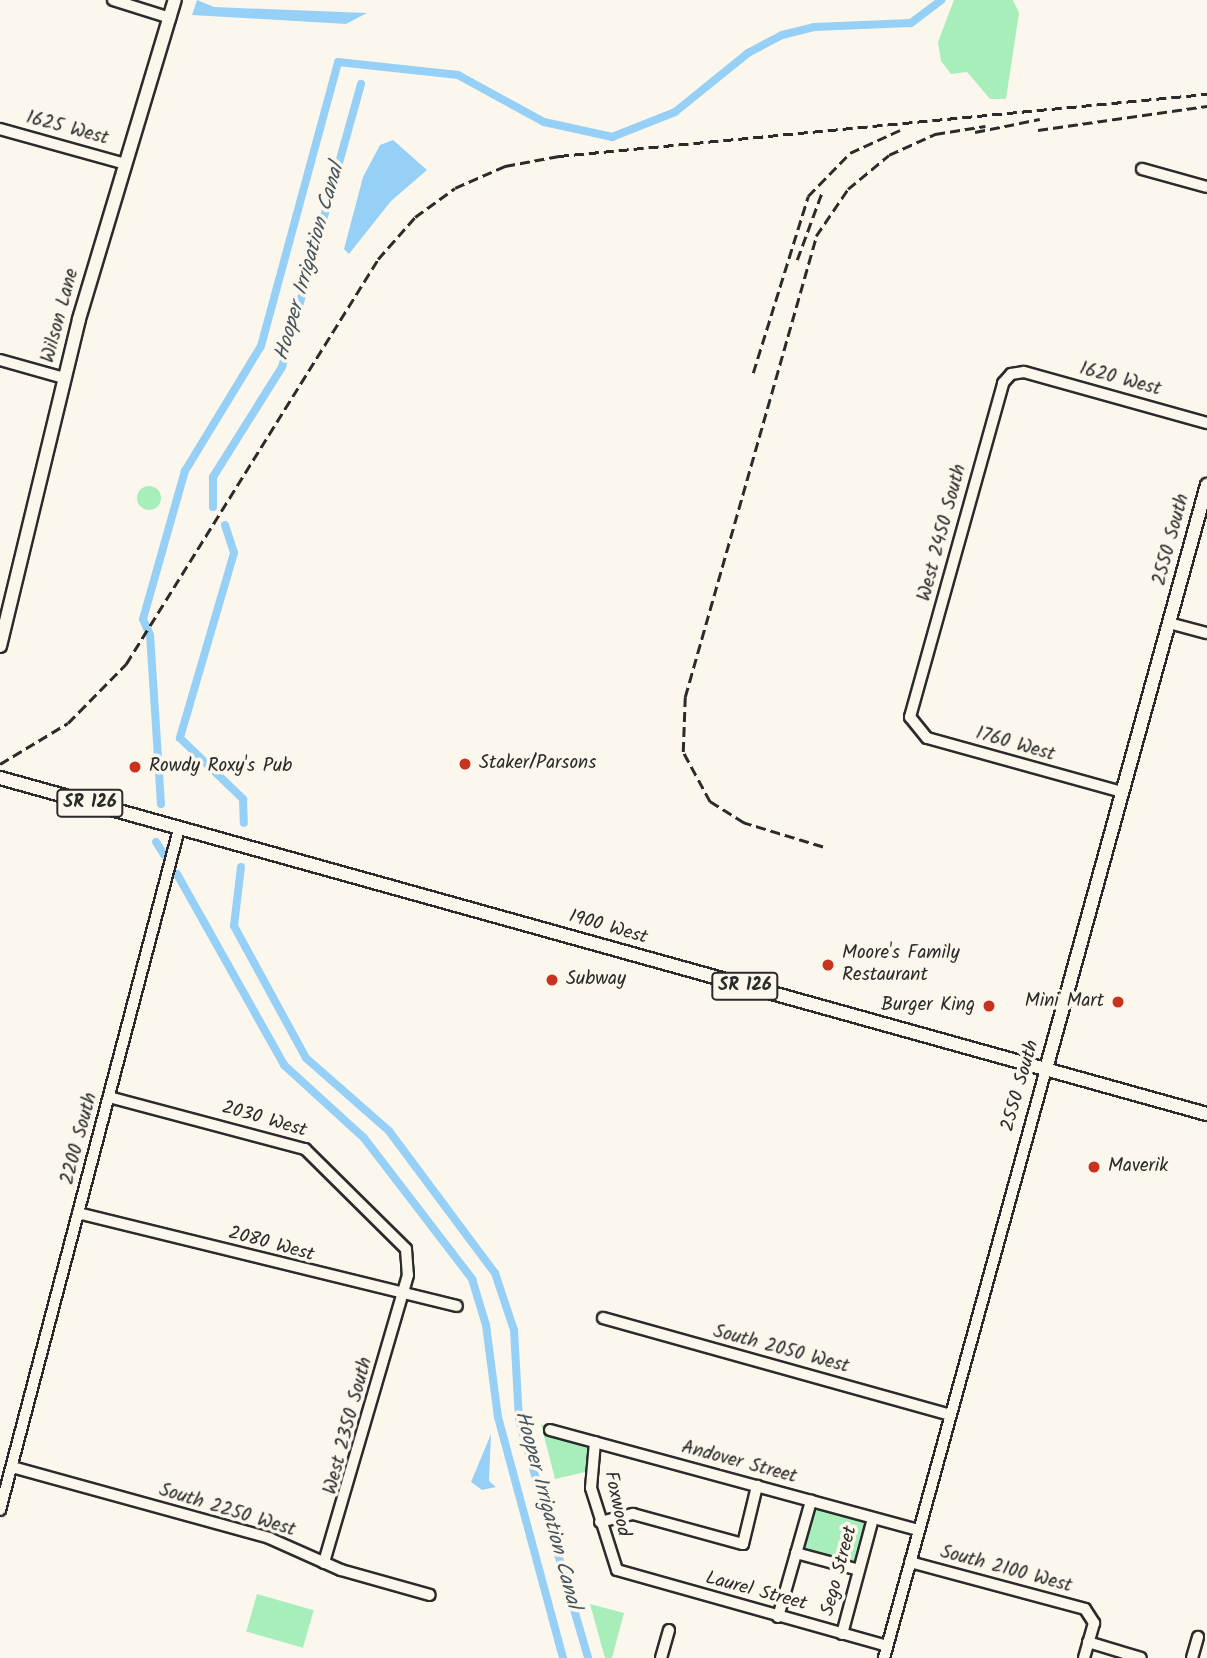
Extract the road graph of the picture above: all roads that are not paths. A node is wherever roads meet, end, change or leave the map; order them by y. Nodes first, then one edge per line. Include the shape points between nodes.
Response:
1 (113, 0) edge
2 (176, 0) edge
3 (170, 18) junction
4 (0, 129) edge
5 (125, 163) junction
6 (1142, 169) dead end
7 (1207, 187) edge
8 (0, 360) edge
9 (1024, 372) joint
10 (64, 378) junction
11 (1207, 423) edge
12 (1207, 485) edge
13 (1169, 623) junction
14 (1207, 633) edge
15 (0, 646) edge
16 (910, 716) joint
17 (0, 778) edge
18 (1122, 792) junction
19 (179, 829) junction
20 (1046, 1069) junction
21 (109, 1097) junction
22 (1207, 1114) edge
23 (78, 1213) junction
24 (402, 1297) junction
25 (457, 1306) dead end
26 (603, 1318) dead end
27 (950, 1415) junction
28 (550, 1430) dead end
29 (595, 1442) junction
30 (13, 1462) junction
31 (757, 1486) junction
32 (811, 1501) junction
33 (0, 1510) edge
34 (873, 1518) junction
35 (600, 1522) junction
36 (918, 1530) junction
37 (796, 1553) junction
38 (910, 1562) junction
39 (324, 1563) junction
40 (617, 1570) joint
41 (859, 1570) junction
42 (430, 1595) dead end
43 (778, 1617) junction
44 (669, 1630) dead end
45 (842, 1634) junction
46 (1198, 1637) dead end
47 (1088, 1642) junction
48 (887, 1646) junction
49 (661, 1658) edge
50 (884, 1658) edge
51 (1084, 1658) edge
52 (1140, 1658) edge
53 (1192, 1658) edge

1 - 3 street
2 - 3 main road, Wilson Lane
3 - 5 main road, Wilson Lane
4 - 5 street, 1625 West
5 - 10 main road, Wilson Lane
6 - 7 street
8 - 10 street
9 - 11 street, 1620 West
9 - 16 street, West 2450 South via 1003,383
10 - 15 main road, Wilson Lane
12 - 13 main road, 2550 South
13 - 14 street
13 - 18 main road, 2550 South
16 - 18 street, 1760 West via 927,738
17 - 19 main road, 1900 West / SR 126
18 - 20 main road, 2550 South
19 - 20 main road, 1900 West / SR 126
19 - 21 street, 2200 South
20 - 22 main road, 1900 West / SR 126
20 - 27 street, 2550 South
21 - 23 street, 2200 South
21 - 24 street, 2030 West via 284,1141 319,1158 406,1249
23 - 24 street, 2080 West
23 - 30 street, 2200 South
24 - 25 street, 2080 West
24 - 39 street, West 2350 South
26 - 27 street, South 2050 West
27 - 36 street, 2550 South
28 - 29 street, Andover Street
29 - 31 street, Andover Street
29 - 35 street, Foxwood via 589,1474
30 - 33 street, 2200 South
30 - 39 street, South 2250 West via 269,1538
31 - 32 street, Andover Street
31 - 35 street via 743,1544 633,1514
32 - 34 street, Andover Street
32 - 37 street
34 - 36 street, Andover Street
34 - 41 street, Sego Street
35 - 40 street, Foxwood
36 - 38 street, 2550 South
37 - 41 street
37 - 43 street
38 - 47 street, South 2100 West via 1092,1615
38 - 48 street, 2550 South
39 - 42 street, South 2250 West
40 - 43 street, Laurel Street
41 - 45 street, Sego Street
43 - 45 street, Laurel Street
44 - 49 street
45 - 48 street, Laurel Street
46 - 53 street
47 - 51 street
47 - 52 street
48 - 50 street, 2550 South

